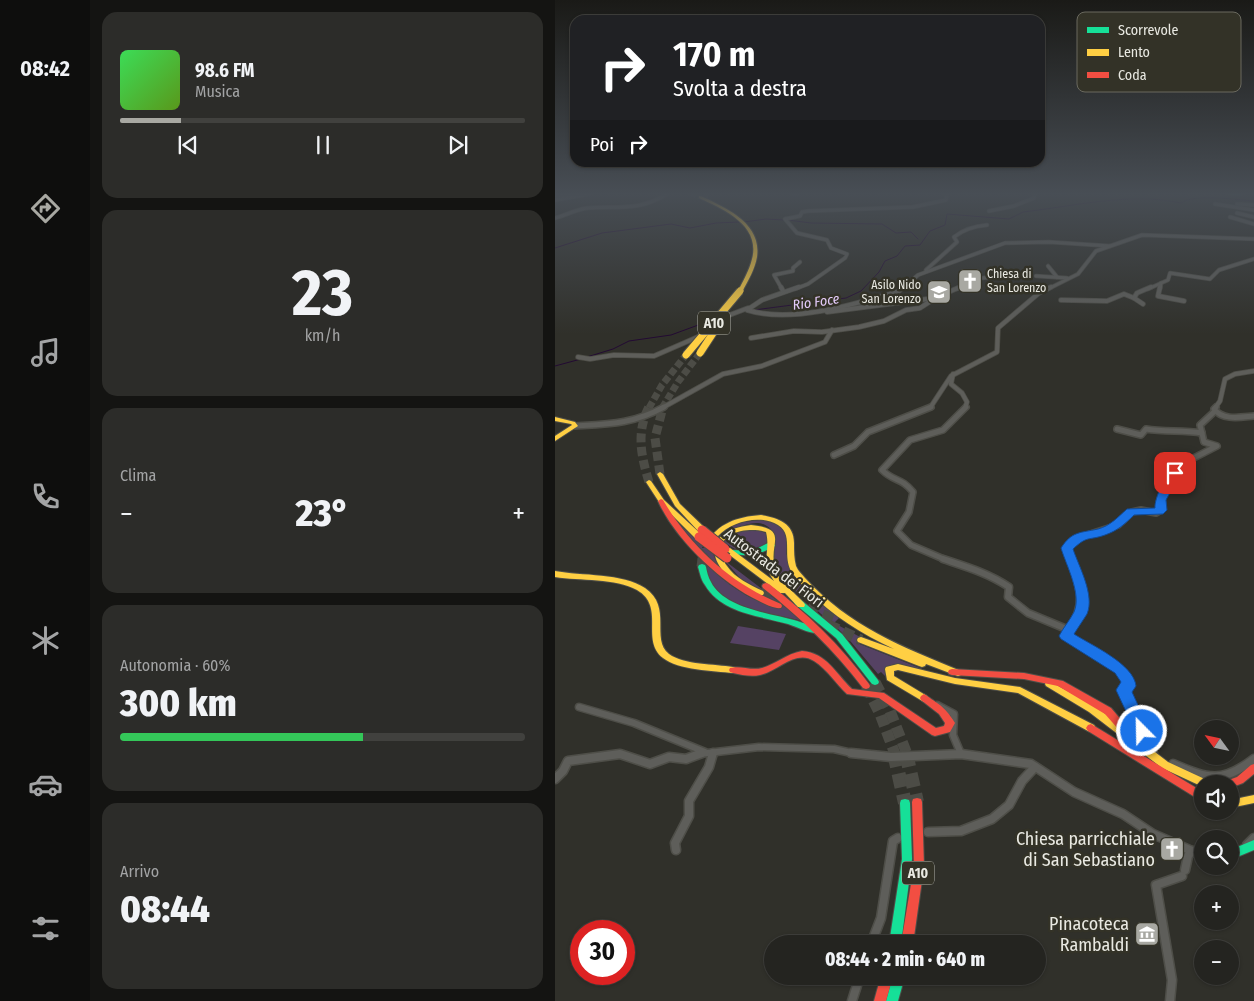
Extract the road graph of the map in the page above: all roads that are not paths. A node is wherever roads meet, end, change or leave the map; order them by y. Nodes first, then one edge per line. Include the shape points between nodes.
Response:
1 (757, 241) edge
2 (758, 241) edge
3 (826, 241) edge
4 (956, 241) edge
5 (1125, 241) edge
6 (759, 244) junction
7 (1110, 246) junction
8 (1254, 259) edge
9 (800, 262) dead end
10 (1048, 266) dead end
11 (1013, 272) dead end
12 (922, 273) junction
13 (1036, 276) dead end
14 (1059, 278) junction
15 (1071, 278) junction
16 (1161, 283) junction
17 (742, 291) junction
18 (783, 292) junction
19 (935, 298) junction
20 (1134, 298) junction
21 (1061, 300) dead end
22 (1184, 301) dead end
23 (1143, 304) dead end
24 (748, 310) junction
25 (814, 310) junction
26 (832, 330) junction
27 (751, 338) dead end
28 (700, 353) tunnel mouth
29 (686, 355) tunnel mouth
30 (578, 357) dead end
31 (1254, 372) edge
32 (953, 374) junction
33 (1214, 412) junction
34 (1254, 416) edge
35 (555, 419) edge
36 (575, 426) junction
37 (1117, 429) dead end
38 (1202, 433) junction
39 (555, 439) edge
40 (834, 455) dead end
41 (661, 474) tunnel mouth
42 (649, 482) tunnel mouth
43 (661, 501) junction
44 (700, 533) junction
45 (771, 545) junction
46 (712, 547) junction
47 (727, 554) junction
48 (702, 567) tunnel mouth
49 (555, 574) edge
50 (760, 593) tunnel mouth
51 (801, 605) junction
52 (778, 606) dead end
53 (836, 620) tunnel mouth
54 (1069, 630) junction
55 (861, 640) tunnel mouth
56 (834, 644) junction
57 (919, 663) junction
58 (958, 673) junction
59 (875, 682) tunnel mouth
60 (866, 686) tunnel mouth
61 (932, 704) junction
62 (579, 707) dead end
63 (709, 753) junction
64 (961, 754) junction
65 (1254, 759) edge
66 (1150, 761) dead end
67 (1035, 767) junction
68 (1254, 768) edge
69 (1159, 770) junction
70 (555, 778) edge
71 (1194, 779) edge
72 (1239, 780) edge
73 (1194, 792) edge
74 (1254, 799) edge
75 (917, 802) tunnel mouth
76 (1239, 802) edge
77 (905, 804) tunnel mouth
78 (928, 832) dead end
79 (898, 838) dead end
80 (1254, 838) edge
81 (1249, 846) edge
82 (676, 850) dead end
83 (1192, 851) joint
84 (874, 935) edge
85 (896, 935) edge
86 (908, 935) edge
87 (857, 985) edge
88 (884, 985) edge
89 (896, 985) edge
90 (852, 1001) edge
91 (880, 1001) edge
92 (892, 1001) edge
93 (1169, 1001) edge

1 - 6 main road
2 - 6 main road
3 - 18 street via 832,249 847,254 844,260 808,284
4 - 12 street
5 - 7 street
6 - 17 main road, A10 via 759,266
7 - 12 street via 1009,242
7 - 15 street via 1096,251
8 - 16 street via 1219,270 1210,279 1170,273 1168,280
9 - 18 street via 794,270 774,275
10 - 14 street
11 - 19 street via 1009,276 982,278
12 - 25 street via 899,291 850,305
13 - 14 street
14 - 15 street
15 - 32 street via 1039,293 1009,317 998,328 995,354
16 - 20 street via 1137,293
16 - 22 street via 1158,296
17 - 28 main road, A10, bridge
17 - 29 main road, A10, bridge
18 - 24 street
19 - 25 street via 835,312
19 - 26 street via 920,308 907,310 884,321
20 - 21 street via 1124,294 1118,300 1099,302
20 - 23 street
24 - 25 street via 767,315
24 - 30 street via 729,314 716,327 659,355
26 - 27 street
26 - 36 street via 825,342 762,366 723,374 643,418
31 - 33 street via 1235,374 1225,379
32 - 40 street via 929,408 868,432 854,446
32 - 54 street via 951,384 967,402 961,414 940,433 912,438 882,470 889,477 905,482 913,492 909,512 897,532 918,549 1002,582 1009,587 1008,597 1016,605 1036,618
33 - 34 street via 1224,416
33 - 38 street via 1200,425
35 - 36 main road
36 - 39 main road
37 - 38 street via 1136,436 1146,429
38 - 54 street via 1204,442 1217,446 1182,464 1160,500 1161,510 1131,512 1116,526 1101,533 1081,535 1069,544 1067,548 1082,605
41 - 44 main road, Autostrada dei Fiori via 677,504
42 - 43 main road, Autostrada dei Fiori
43 - 44 main road, Autostrada dei Fiori
43 - 52 main road via 666,513 721,576 743,592
44 - 46 main road, Autostrada dei Fiori, bridge
44 - 47 main road, Autostrada dei Fiori, bridge
45 - 47 main road via 751,555
45 - 50 main road via 769,531 753,525 732,530 719,546 718,555 723,566 740,582
45 - 51 main road via 769,563 773,573
46 - 47 main road, Autostrada dei Fiori, bridge
46 - 58 main road via 708,543 711,539 733,522 754,517 777,521 791,534 789,556 794,570 835,612 898,647
47 - 51 main road, Autostrada dei Fiori
47 - 56 main road, Autostrada dei Fiori
48 - 56 main road via 708,585 726,602 751,612 802,623
49 - 61 main road via 631,584 643,589 659,611 659,650 671,658 757,673 765,672 795,654 810,655 825,664 850,692 881,695 931,731 943,732 949,727 950,720
51 - 59 main road, Autostrada dei Fiori via 839,636
53 - 57 main road
54 - 65 street via 1066,636 1114,664 1125,676 1128,686 1124,690 1154,752 1172,763 1214,779 1229,777
55 - 57 main road
56 - 60 main road, Autostrada dei Fiori
57 - 58 main road
58 - 71 main road via 1024,676 1067,686 1108,711 1136,743
61 - 64 street via 946,707 954,715 953,731
61 - 69 main road via 890,678 889,669 897,666 955,680 1020,690 1068,713
62 - 63 street via 634,723
63 - 64 street via 759,747 834,749 891,757
63 - 70 street via 686,759 673,756 650,764 624,754 574,759 568,761
63 - 82 street via 709,767 689,800 689,816 675,843
64 - 67 street via 1025,762
66 - 69 street
67 - 78 street via 1023,780 1010,804 975,827 963,832
67 - 83 street via 1074,792
68 - 72 main road
69 - 73 main road
74 - 76 main road
75 - 86 main road, A10 via 919,866
77 - 85 main road, A10 via 907,858
79 - 84 street via 893,841 881,918
80 - 81 street
83 - 93 street via 1184,873 1156,886 1172,980
87 - 90 street
88 - 91 main road
89 - 92 main road

